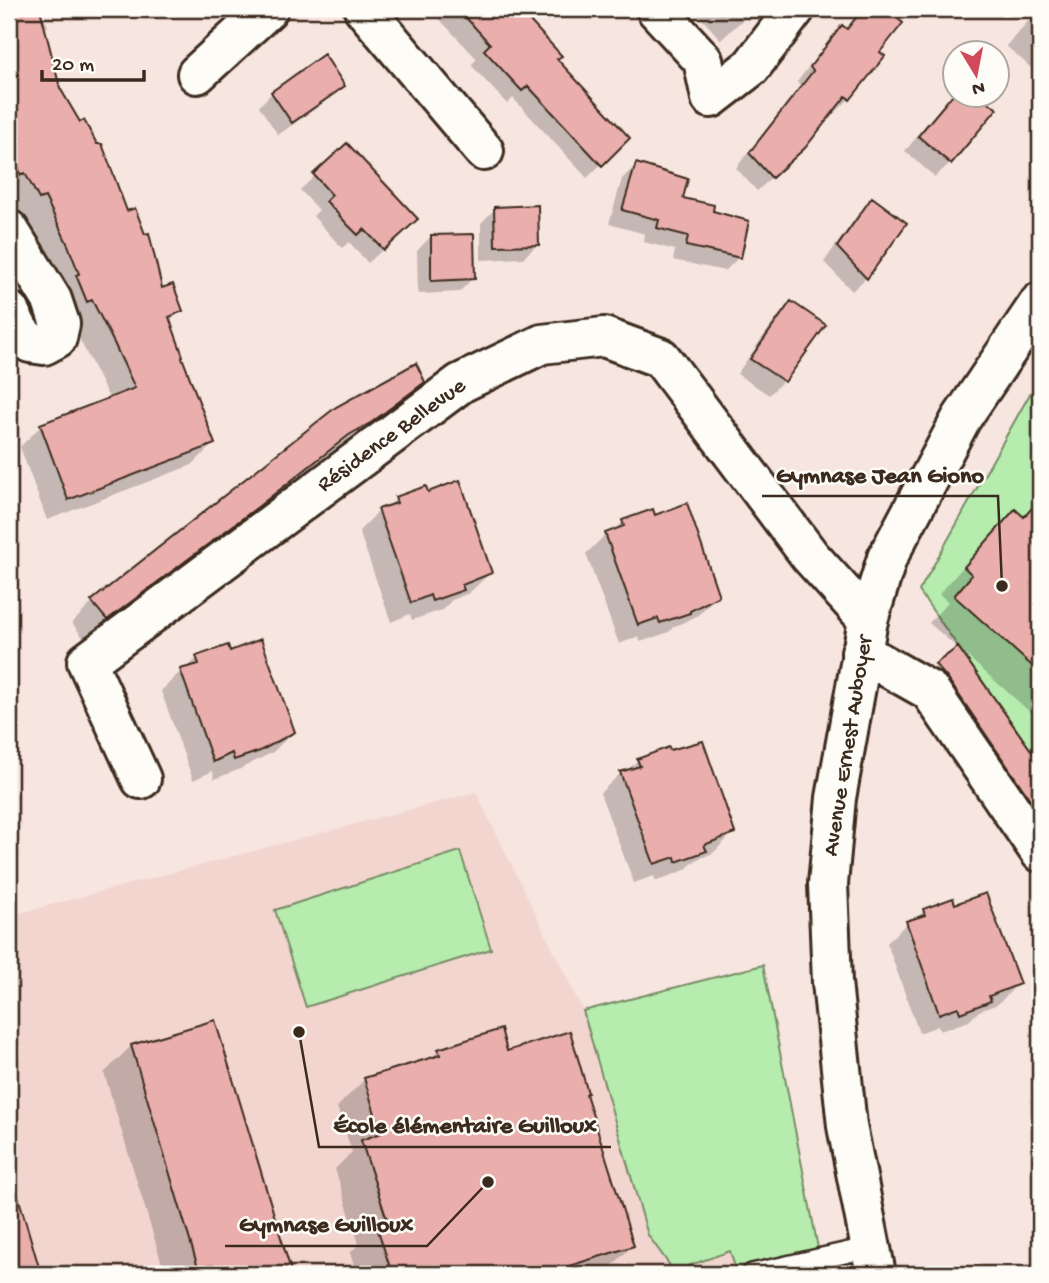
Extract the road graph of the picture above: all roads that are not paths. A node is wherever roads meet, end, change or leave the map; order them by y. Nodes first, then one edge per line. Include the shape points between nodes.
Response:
1 (268, 9) edge
2 (364, 9) edge
3 (656, 9) edge
4 (795, 9) edge
5 (197, 74) dead end
6 (484, 151) dead end
7 (9, 230) edge
8 (1040, 302) edge
9 (9, 311) edge
10 (865, 636) junction
11 (142, 779) dead end
12 (1040, 852) edge
13 (874, 1260) edge
14 (752, 1274) edge

1 - 5 street
2 - 6 street
3 - 4 street via 703,60 711,98 751,67
7 - 9 street via 52,300 60,324 57,338 44,345 30,343
8 - 10 street, Avenue Ernest Auboyer via 955,431 887,558
10 - 11 street, Résidence Bellevue via 662,358 604,337 542,344 461,383 87,662
10 - 12 street, Résidence Bellevue via 930,691
10 - 13 street, Avenue Ernest Auboyer via 836,798 828,884 832,982 847,1126
13 - 14 lane

